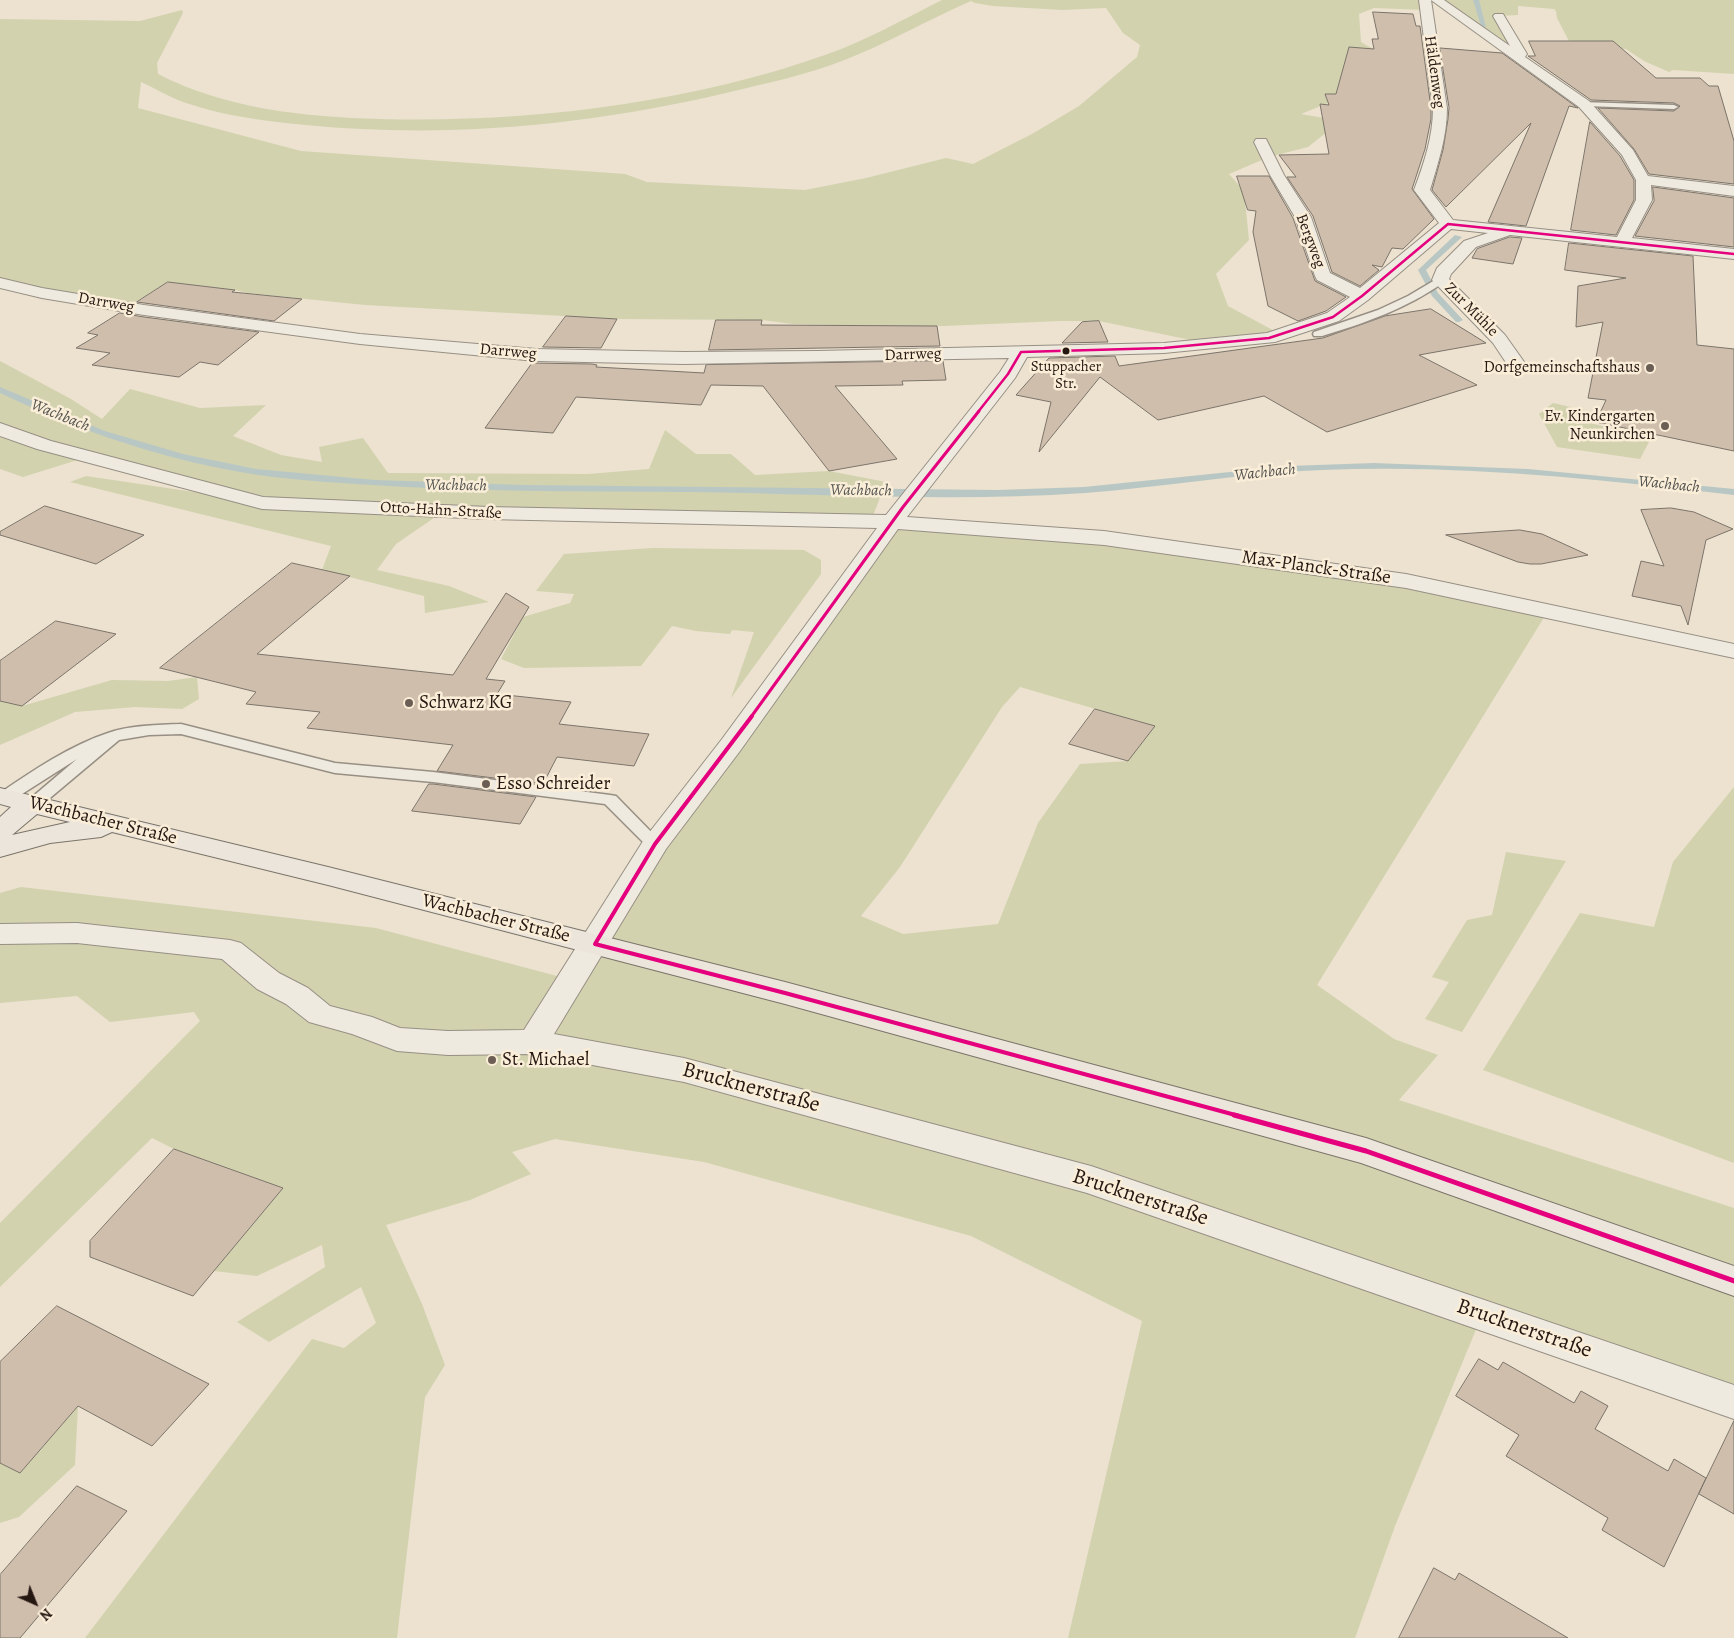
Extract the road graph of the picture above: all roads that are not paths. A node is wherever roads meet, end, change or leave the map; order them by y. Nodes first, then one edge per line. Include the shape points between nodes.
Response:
1 (1425, 0) edge
2 (1438, 0) edge
3 (1498, 16) dead end
4 (1529, 65) junction
5 (1584, 104) junction
6 (1674, 107) dead end
7 (1261, 142) dead end
8 (1643, 180) junction
9 (1734, 191) edge
10 (1448, 224) junction
11 (1508, 231) junction
12 (1622, 242) junction
13 (1734, 254) edge
14 (1440, 280) junction
15 (0, 283) edge
16 (1426, 291) joint
17 (1362, 296) junction
18 (1318, 334) dead end
19 (1021, 352) junction
20 (1518, 366) dead end
21 (0, 429) edge
22 (898, 514) junction
23 (1734, 651) edge
24 (114, 736) junction
25 (2, 798) edge
26 (32, 804) junction
27 (132, 828) junction
28 (0, 831) edge
29 (655, 844) junction
30 (0, 848) edge
31 (0, 934) edge
32 (595, 944) junction
33 (533, 1042) junction
34 (1734, 1281) edge
35 (1734, 1402) edge

1 - 10 street, Häldenweg via 1440,124 1422,190
2 - 4 street
3 - 4 street
4 - 5 street
5 - 6 lane
5 - 8 street via 1628,153
7 - 17 street, Bergweg via 1303,217 1323,276
8 - 9 street
8 - 12 street via 1644,200
10 - 11 street
10 - 17 street, Darrweg
11 - 12 street
11 - 14 street, Zur Mühle via 1470,244 1443,272
12 - 13 street
14 - 16 lane, Zur Mühle
14 - 20 street, Zur Mühle via 1499,339
15 - 19 street, Darrweg via 144,310 360,340 536,355 693,358
16 - 18 lane, Zur Mühle via 1387,312
17 - 19 street, Darrweg via 1333,317 1269,338 1164,348
19 - 22 street via 1008,374
21 - 22 street, Otto-Hahn-Straße via 44,446 262,502 488,513
22 - 23 street, Max-Planck-Straße via 1104,538 1406,581
22 - 29 street
24 - 25 lane via 61,760
24 - 26 lane
24 - 29 lane via 181,729 335,768 610,800
25 - 26 main road, Wachbacher Straße
26 - 27 main road, Wachbacher Straße
26 - 28 main road
27 - 30 main road via 88,828 41,836
27 - 32 main road, Wachbacher Straße
29 - 32 street
31 - 33 street, Brucknerstraße via 77,933 230,950 268,981 297,996 320,1014 361,1024 397,1039
32 - 33 street
32 - 34 main road, Wachbacher Straße via 1366,1150
33 - 35 street, Brucknerstraße via 684,1070 1092,1180

